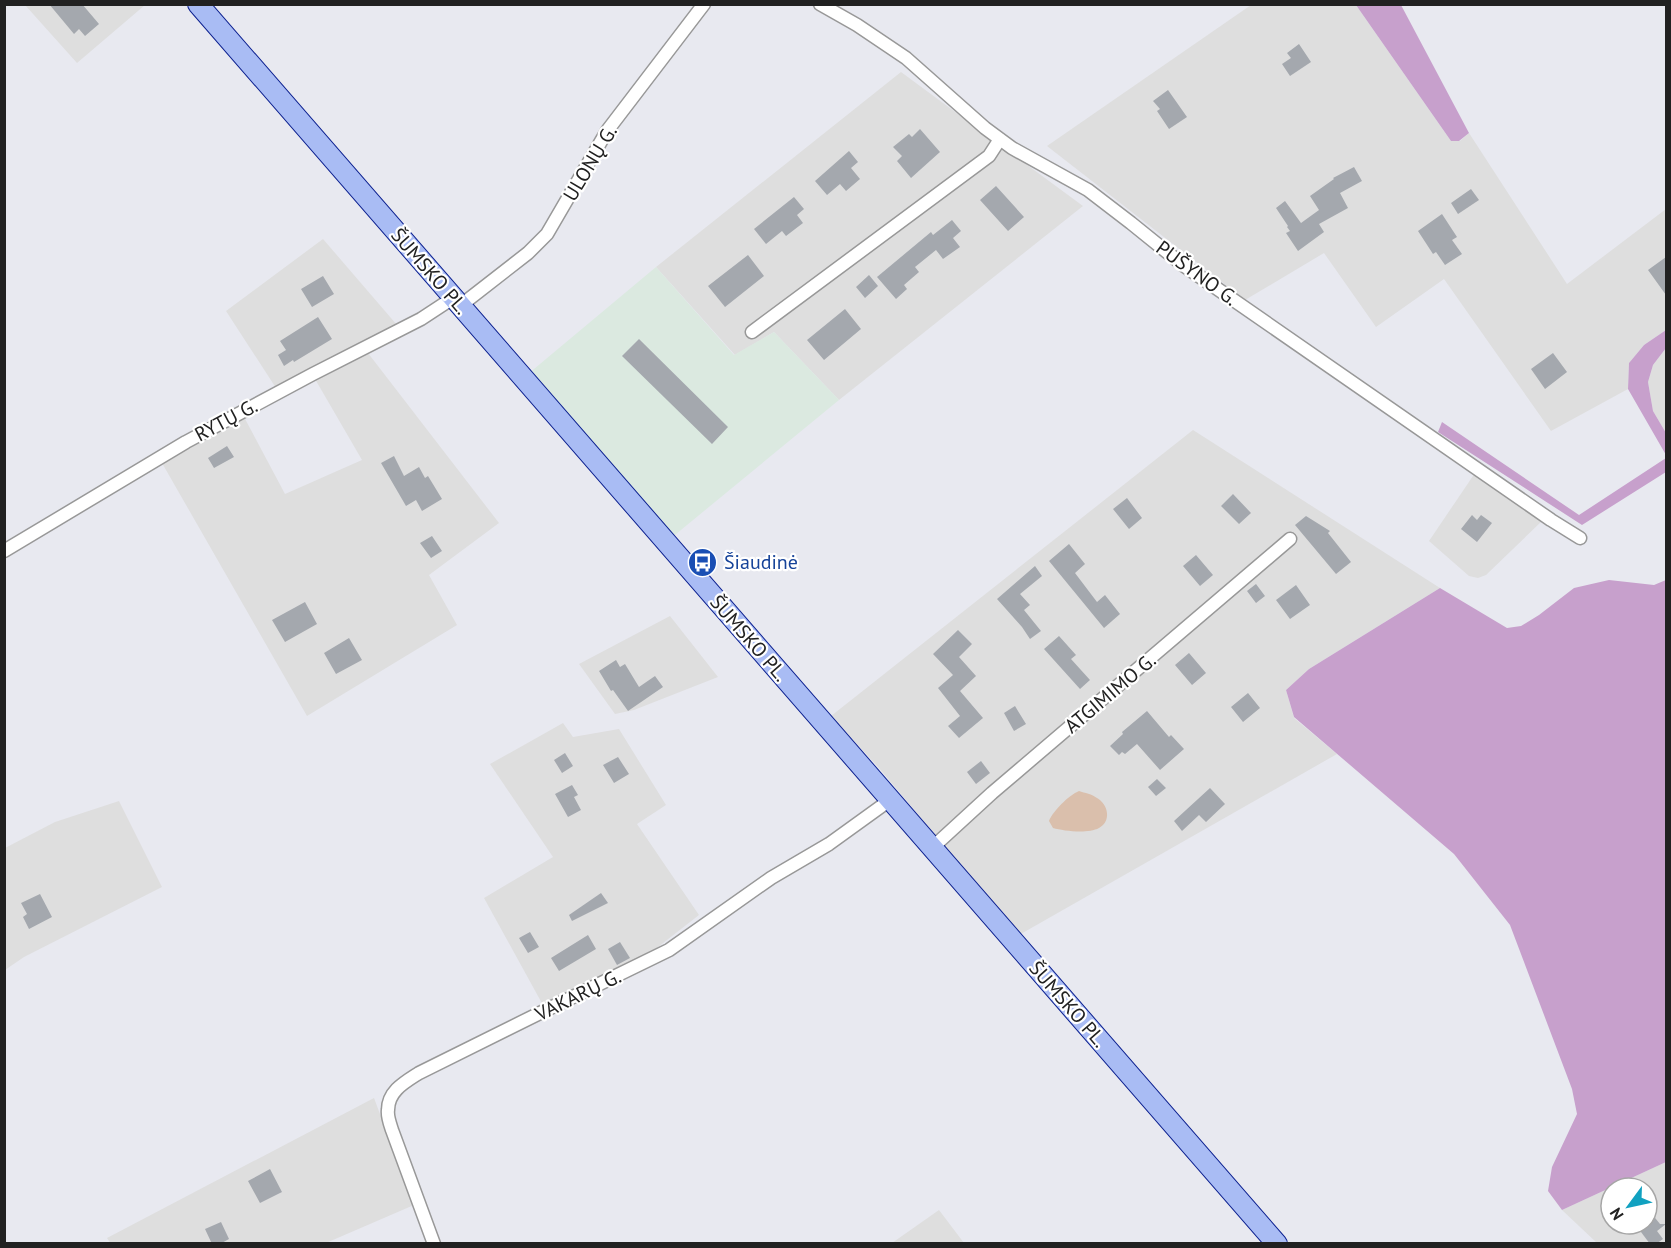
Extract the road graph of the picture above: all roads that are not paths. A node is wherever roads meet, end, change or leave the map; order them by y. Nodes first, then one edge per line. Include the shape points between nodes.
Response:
1 (198, 4) edge
2 (704, 4) edge
3 (820, 4) edge
4 (1000, 140) junction
5 (457, 302) junction
6 (752, 332) dead end
7 (1580, 538) dead end
8 (1290, 539) dead end
9 (4, 551) edge
10 (890, 800) junction
11 (932, 848) junction
12 (434, 1244) edge
13 (1277, 1244) edge

1 - 5 main road, ŠUMSKO PL.
2 - 5 street, ULONŲ G. via 607,130 547,234 528,253
3 - 4 street, PUŠYNO G. via 906,58
4 - 6 street via 989,156
4 - 7 street, PUŠYNO G. via 1088,190 1183,265
5 - 9 street, RYTŲ G. via 186,442
5 - 10 main road, ŠUMSKO PL.
8 - 11 street, ATGIMIMO G.
10 - 11 main road, ŠUMSKO PL.
10 - 12 street, VAKARŲ G. via 669,950 402,1084 394,1092 387,1111
11 - 13 main road, ŠUMSKO PL.

